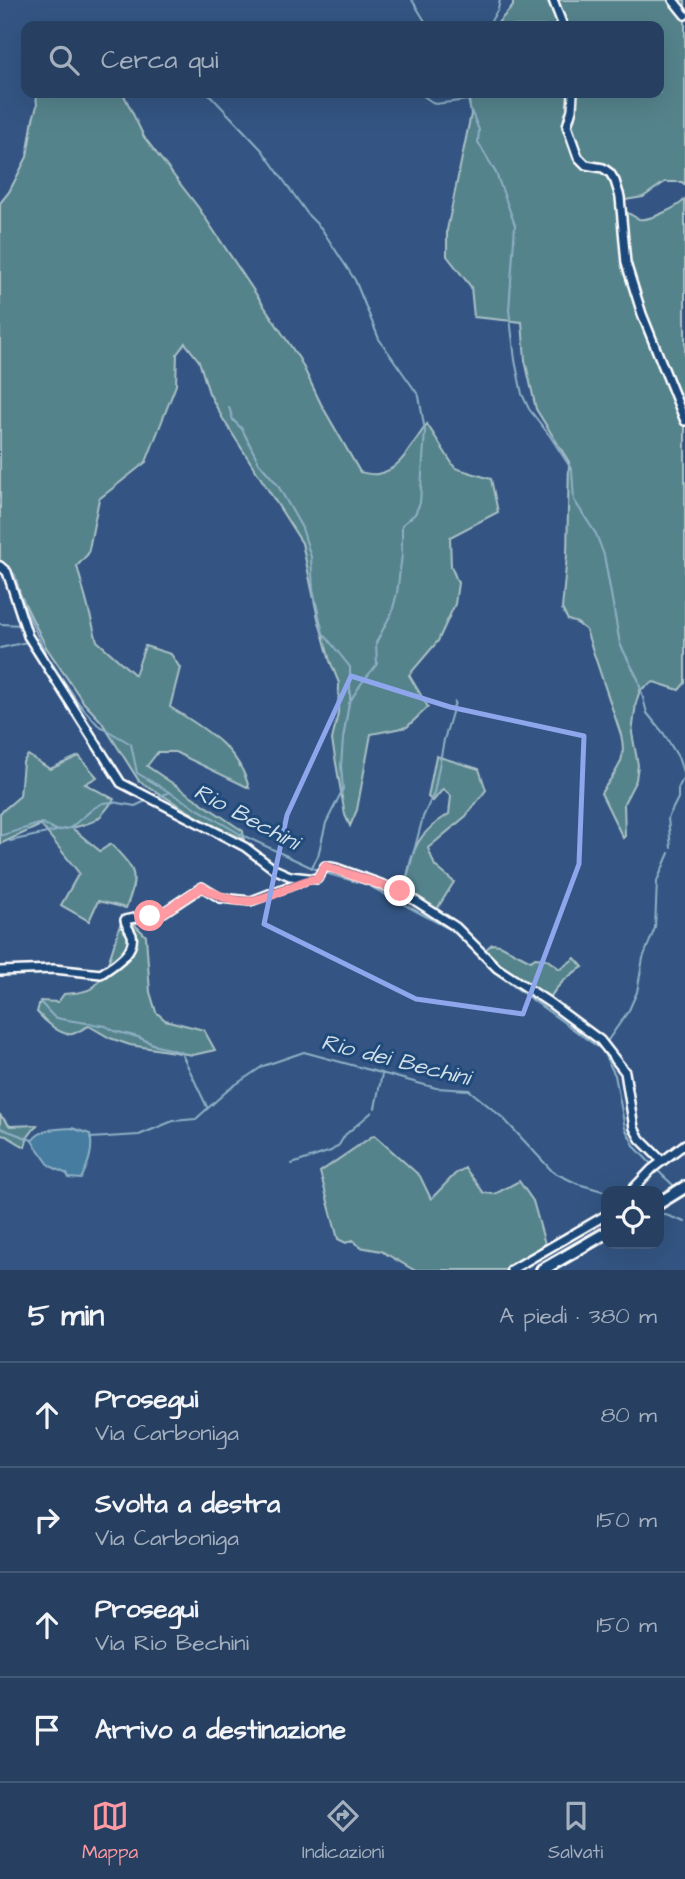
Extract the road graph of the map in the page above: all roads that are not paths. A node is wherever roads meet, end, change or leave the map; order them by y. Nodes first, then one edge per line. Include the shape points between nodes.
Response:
1 (553, 0) edge
2 (673, 0) edge
3 (685, 15) edge
4 (561, 21) edge
5 (573, 98) edge
6 (685, 421) edge
7 (0, 566) edge
8 (305, 880) junction
9 (0, 971) edge
10 (685, 1144) edge
11 (657, 1165) junction
12 (636, 1186) edge
13 (685, 1187) edge
14 (685, 1195) edge
15 (664, 1200) edge
16 (664, 1207) edge
17 (601, 1217) edge
18 (601, 1236) edge
19 (601, 1244) edge
20 (511, 1270) edge
21 (542, 1270) edge
22 (556, 1270) edge

1 - 4 street
2 - 3 street
5 - 6 street via 567,126 578,157 603,168 615,181 626,263
7 - 8 street via 7,572 28,636 121,783 245,847 274,869
8 - 9 street via 251,901 220,898 202,887 164,912 125,919 131,945 123,958 101,974 54,969
8 - 11 street via 317,879 325,866 400,891 456,927 497,968 592,1034 625,1072 634,1128
10 - 11 street
11 - 12 street
13 - 15 highway
14 - 16 highway
17 - 20 street
18 - 21 highway
19 - 22 highway

